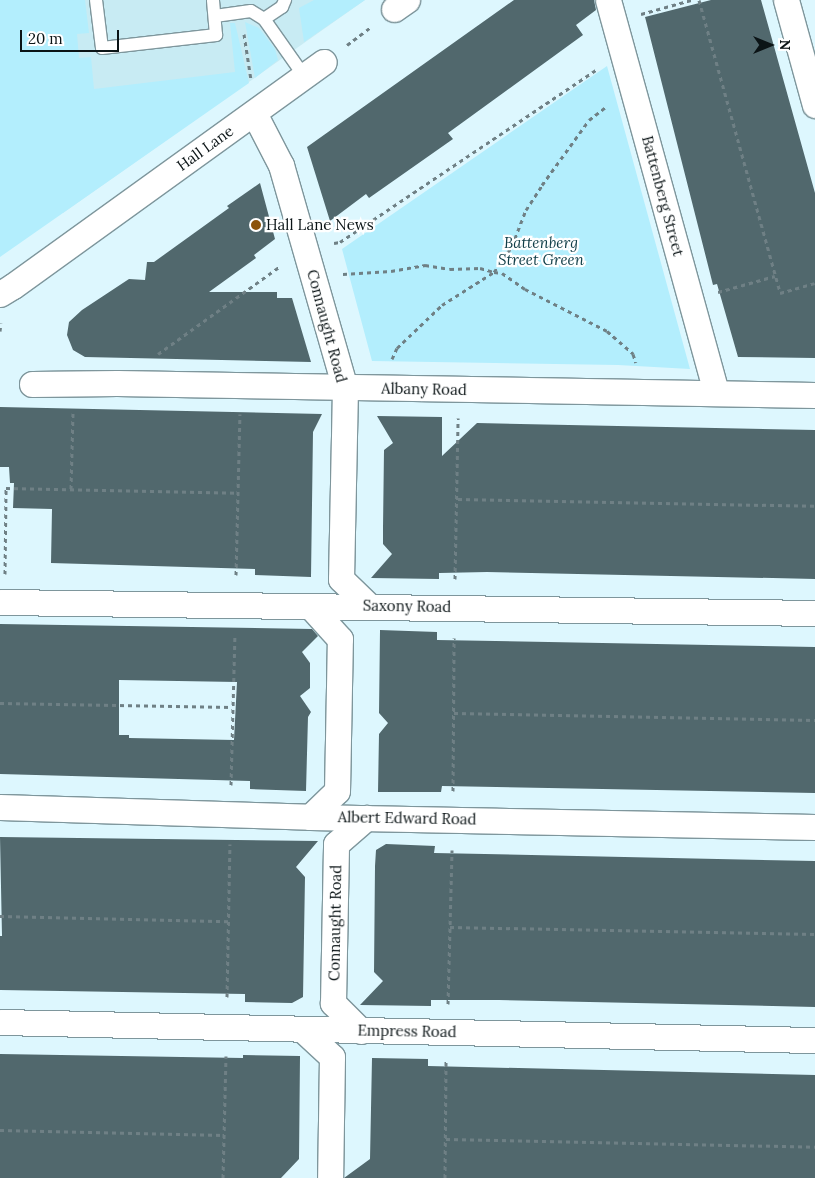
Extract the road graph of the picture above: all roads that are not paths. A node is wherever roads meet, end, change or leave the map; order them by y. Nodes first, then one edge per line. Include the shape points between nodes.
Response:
1 (96, 0) edge
2 (212, 0) edge
3 (285, 0) edge
4 (786, 0) edge
5 (611, 11) edge
6 (215, 16) junction
7 (264, 19) junction
8 (324, 62) road end
9 (304, 76) junction
10 (815, 105) edge
11 (261, 108) junction
12 (0, 294) edge
13 (32, 384) dead end
14 (345, 388) junction
15 (716, 392) junction
16 (815, 395) edge
17 (341, 579) junction
18 (2, 602) edge
19 (368, 605) junction
20 (341, 606) junction
21 (311, 607) junction
22 (815, 612) edge
23 (340, 639) junction
24 (337, 790) junction
25 (0, 807) edge
26 (310, 817) junction
27 (336, 817) junction
28 (366, 818) junction
29 (815, 828) edge
30 (336, 844) junction
31 (333, 1002) junction
32 (0, 1022) edge
33 (302, 1029) junction
34 (333, 1030) junction
35 (361, 1031) junction
36 (815, 1040) edge
37 (332, 1057) junction
38 (330, 1178) edge

1 - 6 lane via 102,48 216,35
2 - 6 lane
3 - 7 lane via 282,7
4 - 10 street
5 - 15 street, Battenberg Street
6 - 7 lane via 252,11
7 - 9 lane
8 - 9 street, Hall Lane
9 - 11 street, Hall Lane
11 - 12 street, Hall Lane
11 - 14 street, Connaught Road via 306,249
13 - 14 street, Albany Road
14 - 15 street, Albany Road
14 - 17 street, Connaught Road
15 - 16 street, Albany Road
17 - 19 street
17 - 20 street, Connaught Road
18 - 21 street, Saxony Road
19 - 20 street, Saxony Road
19 - 22 street, Saxony Road
20 - 21 street, Saxony Road
20 - 23 street, Connaught Road
21 - 23 street
23 - 24 street, Connaught Road
24 - 26 street
24 - 27 street, Connaught Road
25 - 26 street, Albert Edward Road
26 - 27 street, Albert Edward Road
27 - 28 street, Albert Edward Road
27 - 30 street, Connaught Road
28 - 29 street, Albert Edward Road
28 - 30 street, Connaught Road
30 - 31 street, Connaught Road
31 - 34 street, Connaught Road
31 - 35 street, Connaught Road
32 - 33 street, Empress Road
33 - 34 street, Empress Road
33 - 37 street
34 - 35 street, Empress Road
34 - 37 street, Connaught Road
35 - 36 street, Empress Road
37 - 38 street, Connaught Road

